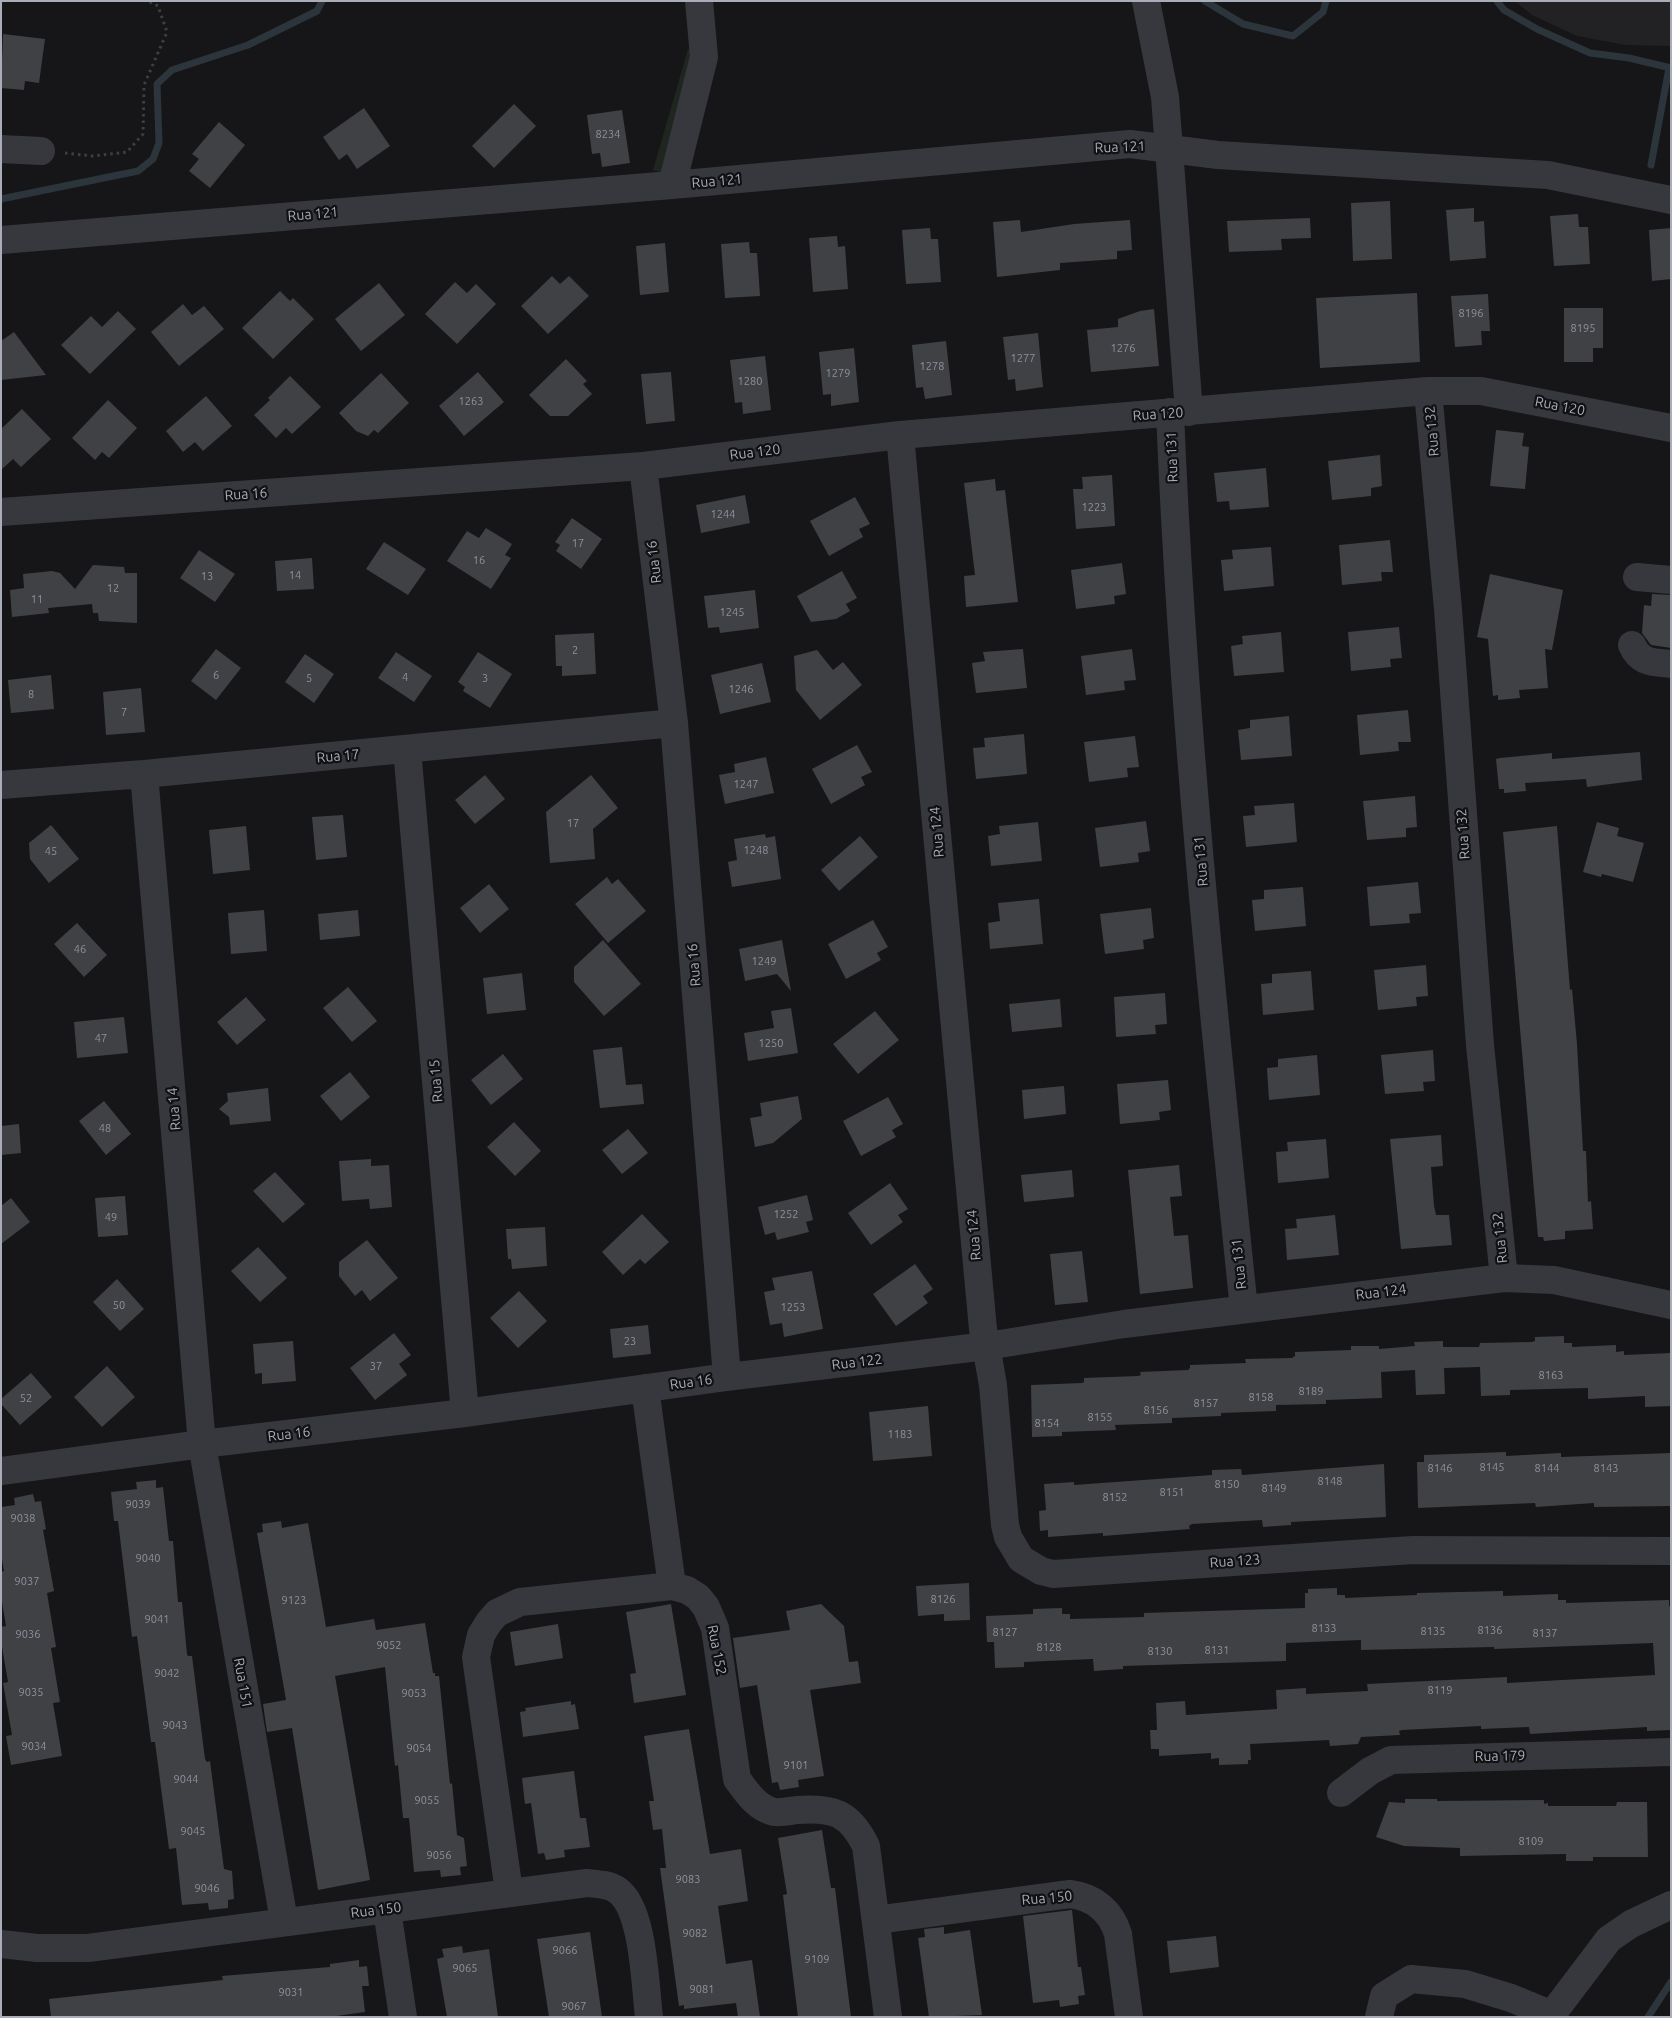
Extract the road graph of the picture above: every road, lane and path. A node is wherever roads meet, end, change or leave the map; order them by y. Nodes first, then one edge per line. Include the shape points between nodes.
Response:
1 (148, 1) edge
2 (699, 1) edge
3 (1146, 1) edge
4 (1168, 148) junction
5 (1, 149) edge
6 (41, 150) joint
7 (672, 185) junction
8 (1671, 200) edge
9 (1, 240) edge
10 (1428, 391) junction
11 (1180, 412) junction
12 (1671, 428) edge
13 (900, 435) junction
14 (643, 466) junction
15 (1, 512) edge
16 (1637, 576) dead end
17 (1671, 580) edge
18 (1632, 645) dead end
19 (1671, 664) edge
20 (674, 723) junction
21 (407, 750) junction
22 (144, 774) junction
23 (1, 785) edge
24 (1504, 1278) junction
25 (1671, 1305) edge
26 (1244, 1309) junction
27 (987, 1346) junction
28 (727, 1377) junction
29 (645, 1388) junction
30 (466, 1413) junction
31 (202, 1444) junction
32 (1, 1471) edge
33 (1671, 1551) edge
34 (672, 1586) junction
35 (1671, 1752) edge
36 (1341, 1794) dead end
37 (509, 1892) junction
38 (1671, 1905) edge
39 (387, 1910) junction
40 (876, 1920) junction
41 (284, 1921) junction
42 (1, 1944) edge
43 (1551, 2016) edge
44 (403, 2017) edge
45 (649, 2017) edge
46 (888, 2017) edge
47 (1129, 2017) edge
48 (1379, 2017) edge

1 - 6 path via 158,6 167,32 144,85 143,134 127,152 93,156
2 - 7 street via 704,57
3 - 4 street via 1164,97
4 - 7 street, Rua 121 via 1130,144
4 - 8 street, Rua 121 via 1218,155 1548,175
4 - 11 street
5 - 6 street
7 - 9 street, Rua 121
10 - 11 street, Rua 120
10 - 12 street, Rua 120 via 1481,391
10 - 24 street, Rua 132 via 1479,1035
11 - 13 street, Rua 120
11 - 26 street, Rua 131 via 1182,633 1220,1080
13 - 14 street, Rua 120
13 - 27 street, Rua 124
14 - 15 street, Rua 16
14 - 20 street, Rua 16
16 - 17 street
18 - 19 street via 1643,661
20 - 21 street, Rua 17
20 - 28 street, Rua 16
21 - 22 street, Rua 17
21 - 30 street, Rua 15
22 - 23 street, Rua 17
22 - 31 street, Rua 14
24 - 25 street, Rua 124 via 1554,1280
24 - 26 street, Rua 124
26 - 27 street, Rua 124
27 - 28 street, Rua 122
27 - 33 street, Rua 123 via 1005,1525 1021,1559 1041,1571 1066,1574 1413,1550
28 - 29 street, Rua 16
29 - 30 street, Rua 16
29 - 34 street
30 - 31 street, Rua 16
31 - 32 street, Rua 16
31 - 41 street, Rua 151
34 - 37 street, Rua 152 via 520,1602 498,1613 481,1635 476,1656
34 - 40 street, Rua 152 via 688,1590 698,1597 706,1607 714,1628 737,1780 760,1806 775,1812 818,1809 837,1814 856,1827 866,1846
35 - 36 street, Rua 179 via 1391,1760 1370,1770
37 - 39 street, Rua 150
37 - 45 street, Rua 150 via 587,1883 607,1886 625,1897 638,1931
38 - 43 street via 1631,1924 1610,1939
39 - 41 street, Rua 150
39 - 44 street
40 - 46 street, Rua 152
40 - 47 street, Rua 150 via 1070,1894 1091,1899 1107,1912 1118,1934
41 - 42 street, Rua 150 via 88,1948
43 - 48 street via 1511,1998 1466,1984 1410,1979 1384,1996

